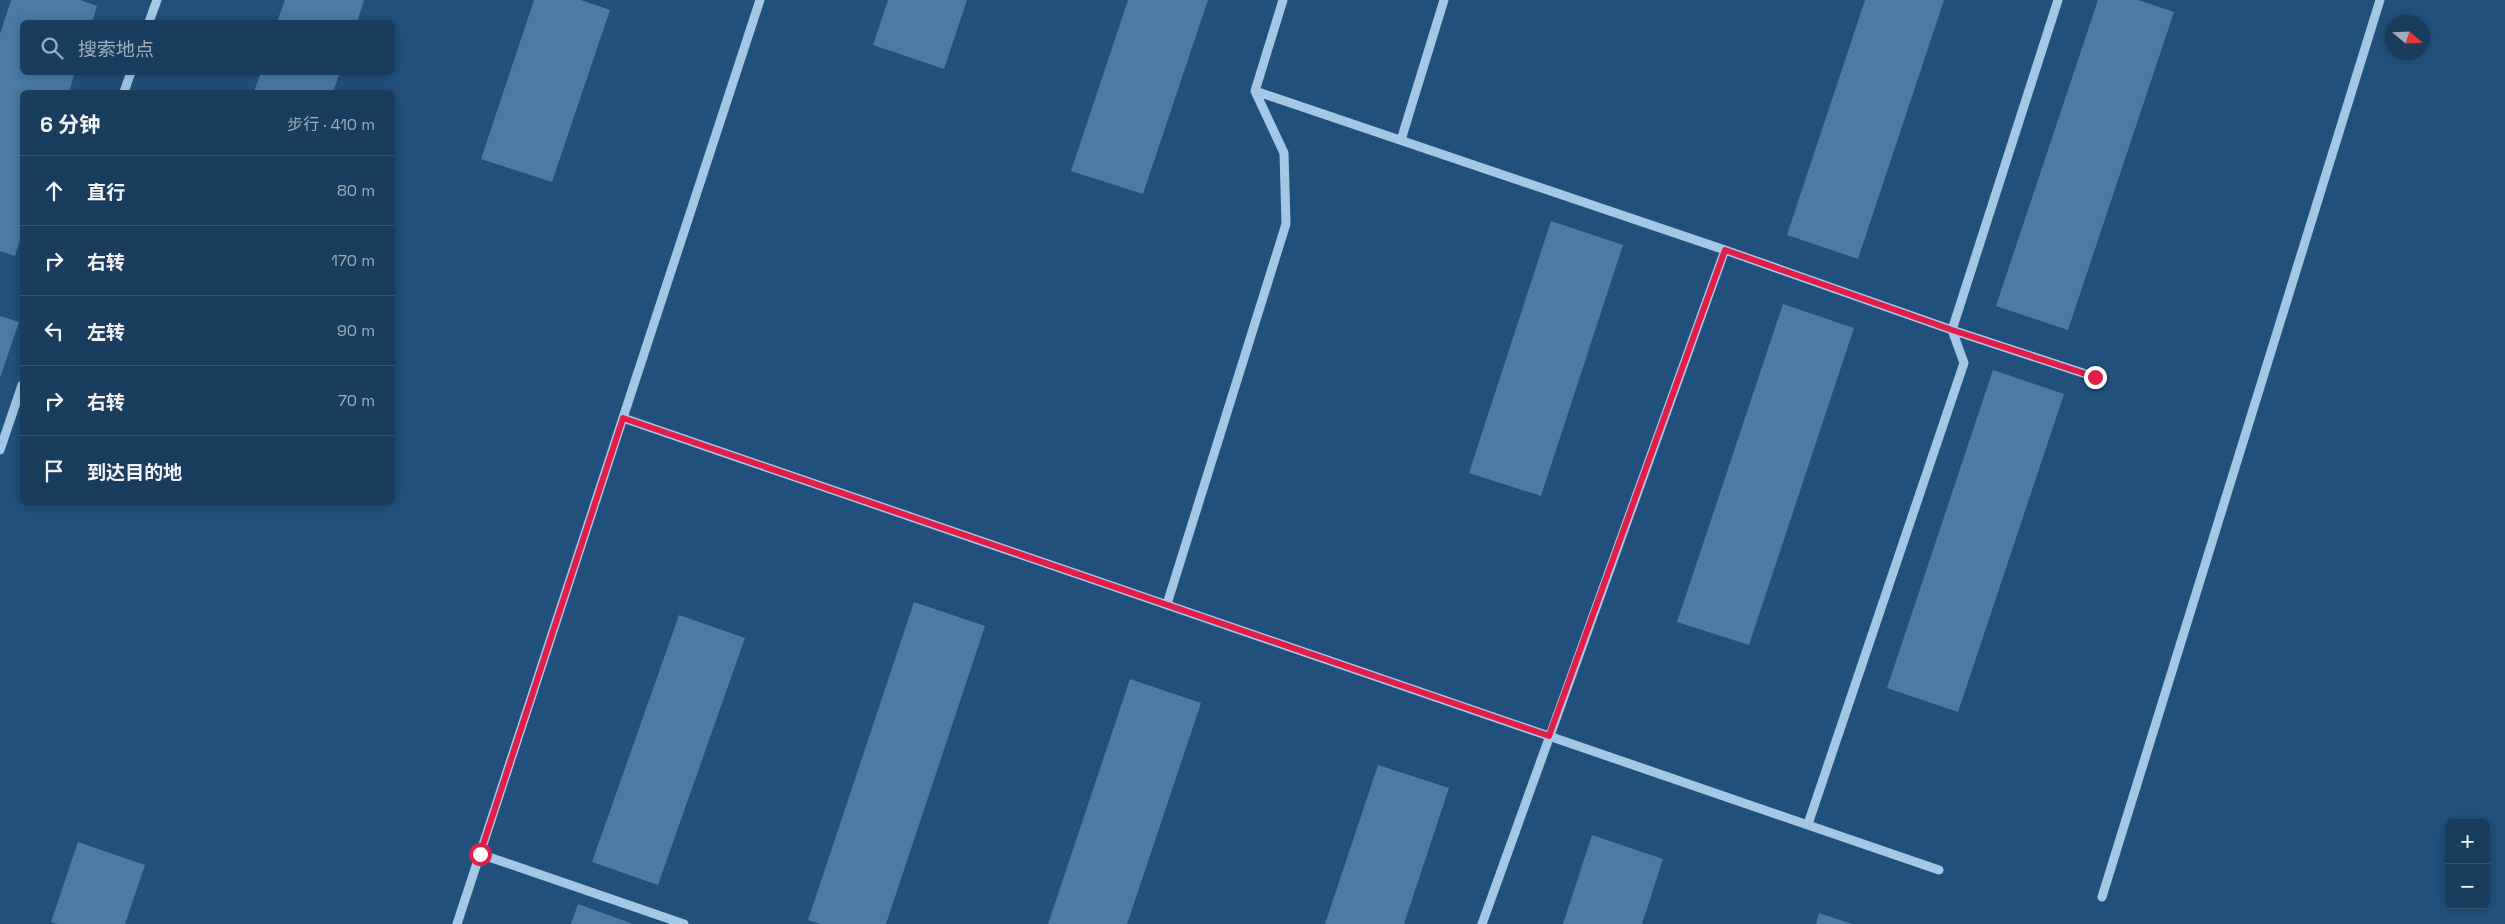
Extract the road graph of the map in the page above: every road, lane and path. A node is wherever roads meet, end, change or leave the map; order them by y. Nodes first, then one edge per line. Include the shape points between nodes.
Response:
1 (157, 0) edge
2 (760, 0) edge
3 (1283, 0) edge
4 (1444, 0) edge
5 (2058, 0) edge
6 (2380, 0) edge
7 (150, 20) edge
8 (131, 75) edge
9 (125, 90) edge
10 (1255, 91) junction
11 (1401, 140) junction
12 (1725, 250) junction
13 (1952, 330) junction
14 (2095, 377) dead end
15 (20, 391) edge
16 (623, 418) junction
17 (0, 450) edge
18 (1166, 604) junction
19 (1549, 736) junction
20 (1808, 824) junction
21 (480, 854) junction
22 (1940, 870) dead end
23 (2102, 897) dead end
24 (457, 924) edge
25 (684, 924) edge
26 (1482, 924) edge

1 - 7 street
2 - 16 street
3 - 10 street
4 - 11 street
5 - 13 street
6 - 23 street
8 - 9 street
10 - 11 street
10 - 18 street via 1284,153 1286,224
11 - 12 street
12 - 13 street
12 - 19 street
13 - 14 street
13 - 20 street via 1964,363
15 - 17 street
16 - 18 street
16 - 21 street
18 - 19 street
19 - 20 street
19 - 26 street
20 - 22 street
21 - 24 street
21 - 25 street

